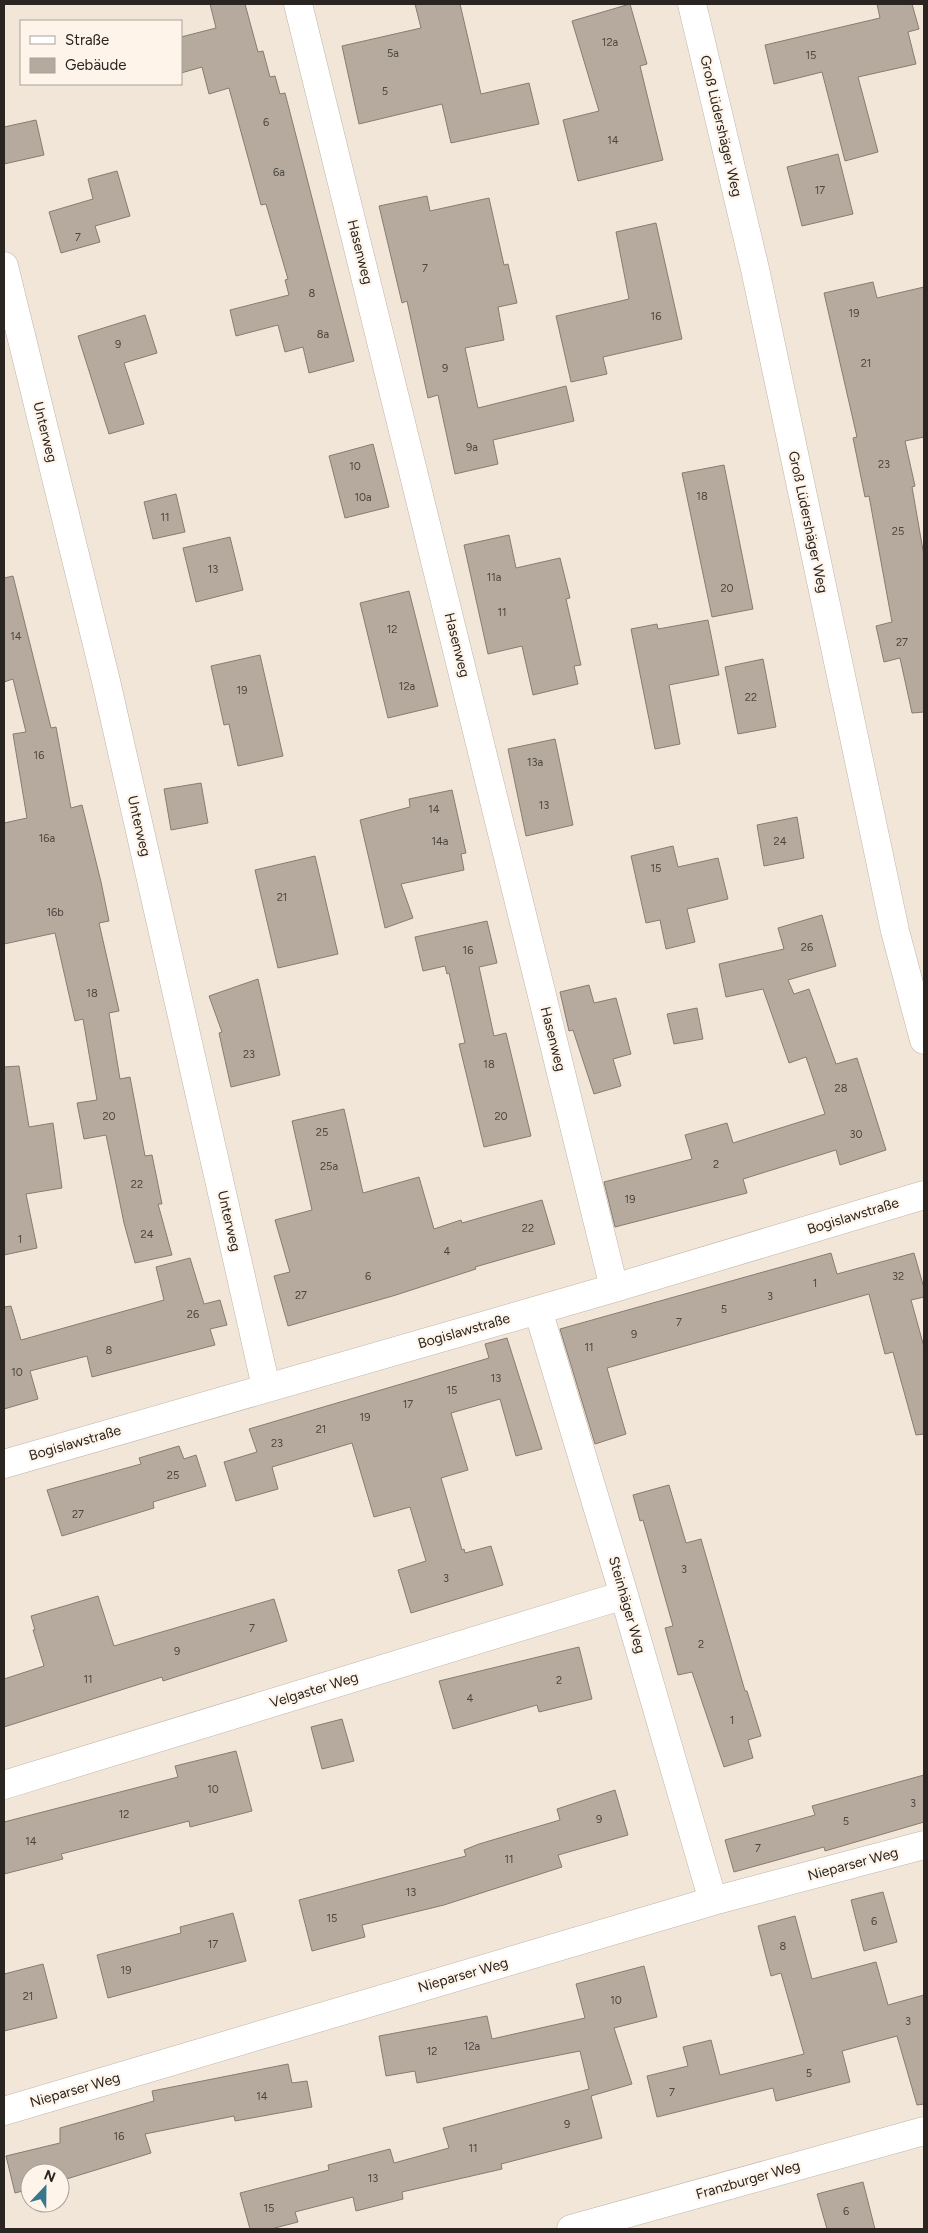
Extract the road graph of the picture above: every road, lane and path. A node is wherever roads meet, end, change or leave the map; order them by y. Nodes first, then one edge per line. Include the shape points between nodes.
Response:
1 (298, 4) edge
2 (692, 4) edge
3 (4, 266) edge
4 (924, 1040) edge
5 (924, 1195) edge
6 (614, 1288) junction
7 (538, 1310) junction
8 (266, 1387) junction
9 (4, 1464) edge
10 (624, 1595) junction
11 (4, 1785) edge
12 (924, 1845) edge
13 (713, 1902) junction
14 (4, 2111) edge
15 (924, 2131) edge
16 (571, 2229) edge

1 - 6 street, Hasenweg
2 - 4 street, Groß Lüdershäger Weg via 755,269 895,931
3 - 8 street, Unterweg via 106,681
5 - 6 street, Bogislawstraße
6 - 7 street, Bogislawstraße
7 - 8 street, Bogislawstraße
7 - 10 street, Steinhäger Weg
8 - 9 street, Bogislawstraße
10 - 11 street, Velgaster Weg
10 - 13 street, Steinhäger Weg
12 - 13 street, Nieparser Weg
13 - 14 street, Nieparser Weg
15 - 16 street, Franzburger Weg

